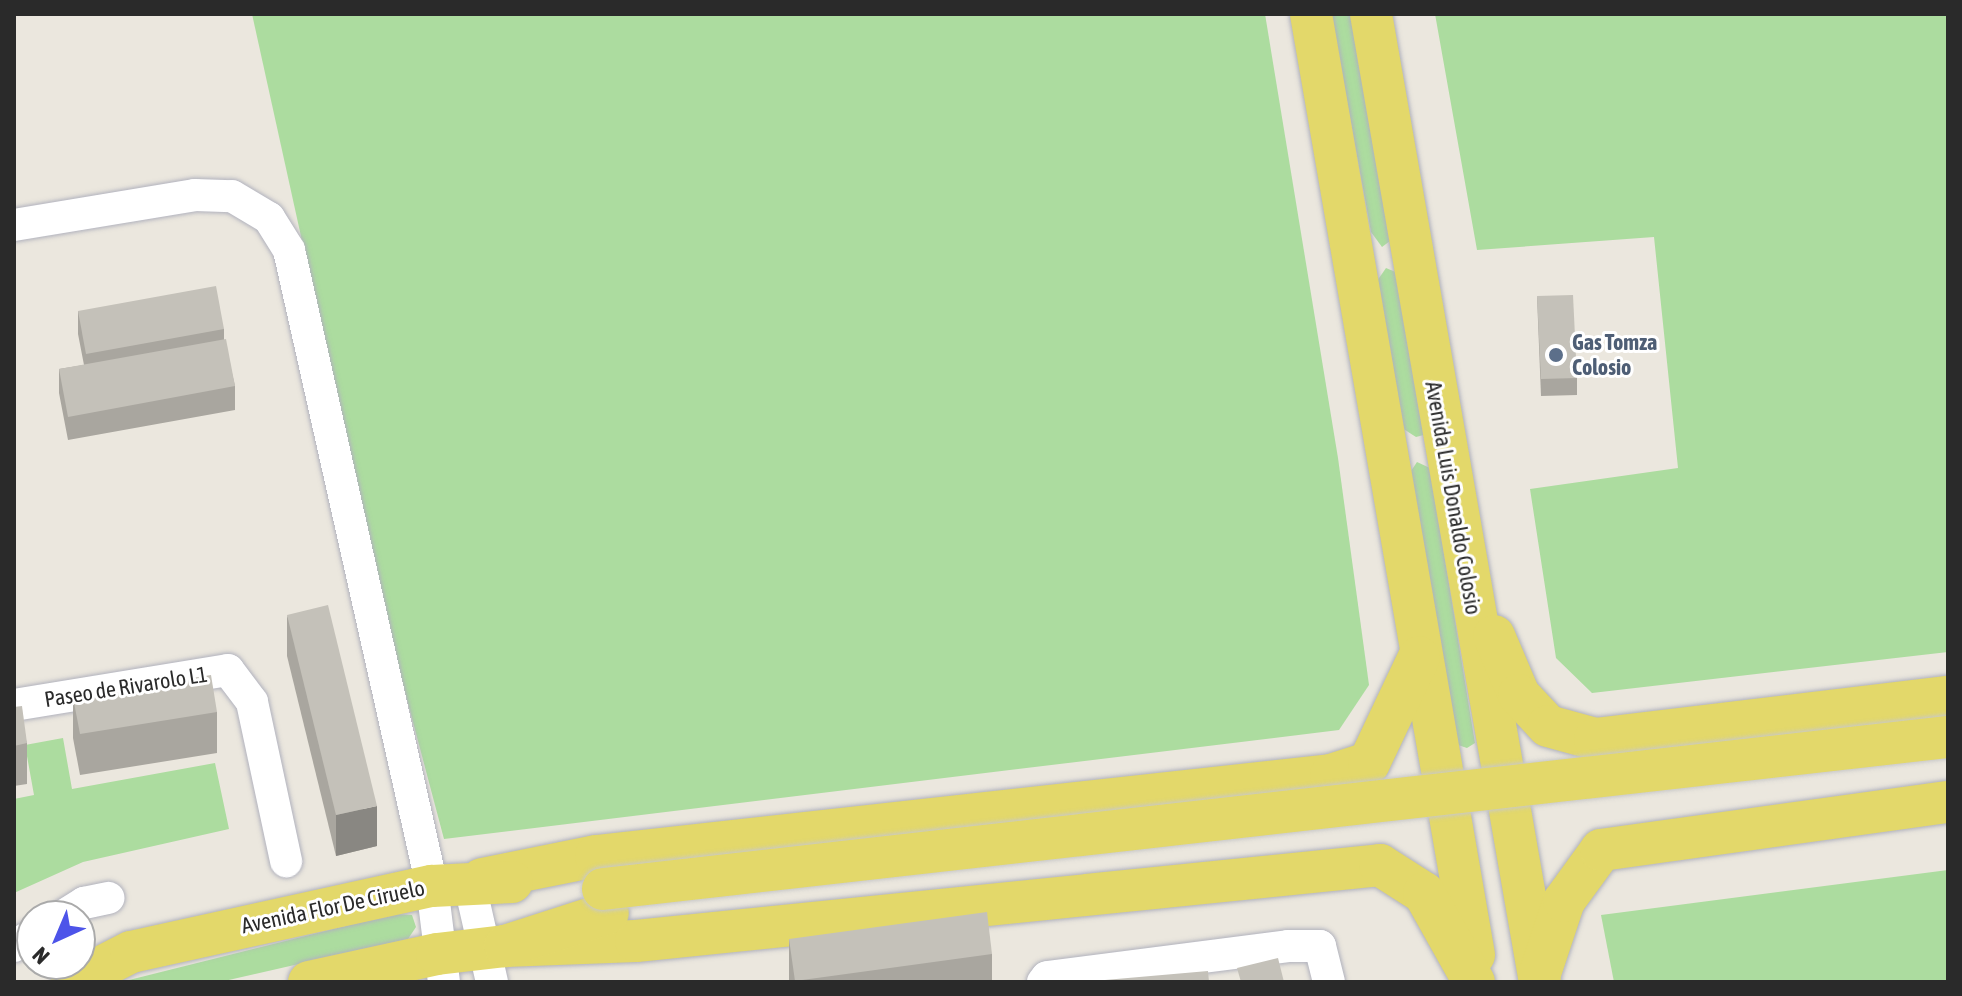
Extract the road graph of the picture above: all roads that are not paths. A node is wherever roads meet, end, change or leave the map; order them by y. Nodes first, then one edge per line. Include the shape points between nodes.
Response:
1 (1311, 14) edge
2 (1371, 14) edge
3 (14, 225) edge
4 (1463, 560) junction
5 (1419, 657) junction
6 (1948, 697) edge
7 (14, 705) edge
8 (1948, 737) edge
9 (1948, 761) edge
10 (1948, 802) edge
11 (286, 861) dead end
12 (461, 882) junction
13 (108, 898) dead end
14 (96, 900) edge
15 (606, 901) junction
16 (493, 959) edge
17 (441, 968) edge
18 (1539, 980) edge
19 (72, 982) edge
20 (309, 982) edge
21 (1043, 982) edge
22 (1329, 982) edge
23 (1476, 982) edge

1 - 5 main road
2 - 4 main road, Avenida Luis Donaldo Colosio
3 - 12 street via 195,195 232,196 269,218 289,250
4 - 6 main road via 1519,695 1548,726 1595,739
4 - 18 main road, Avenida Luis Donaldo Colosio
5 - 12 main road via 1369,763 1331,775 596,856
5 - 23 main road
7 - 11 street, Paseo de Rivarolo L1 via 228,670 252,702
8 - 15 main road, bridge via 1500,792 1255,813
9 - 15 main road
10 - 18 main road via 1601,850 1564,901
12 - 15 main road, Avenida Flor De Ciruelo
12 - 16 street
12 - 17 street
12 - 19 main road, Avenida Flor De Ciruelo via 131,952
13 - 14 street
15 - 16 main road
16 - 17 main road
16 - 23 main road via 1380,865 1424,893
17 - 20 main road
21 - 22 street via 1047,977 1320,946

